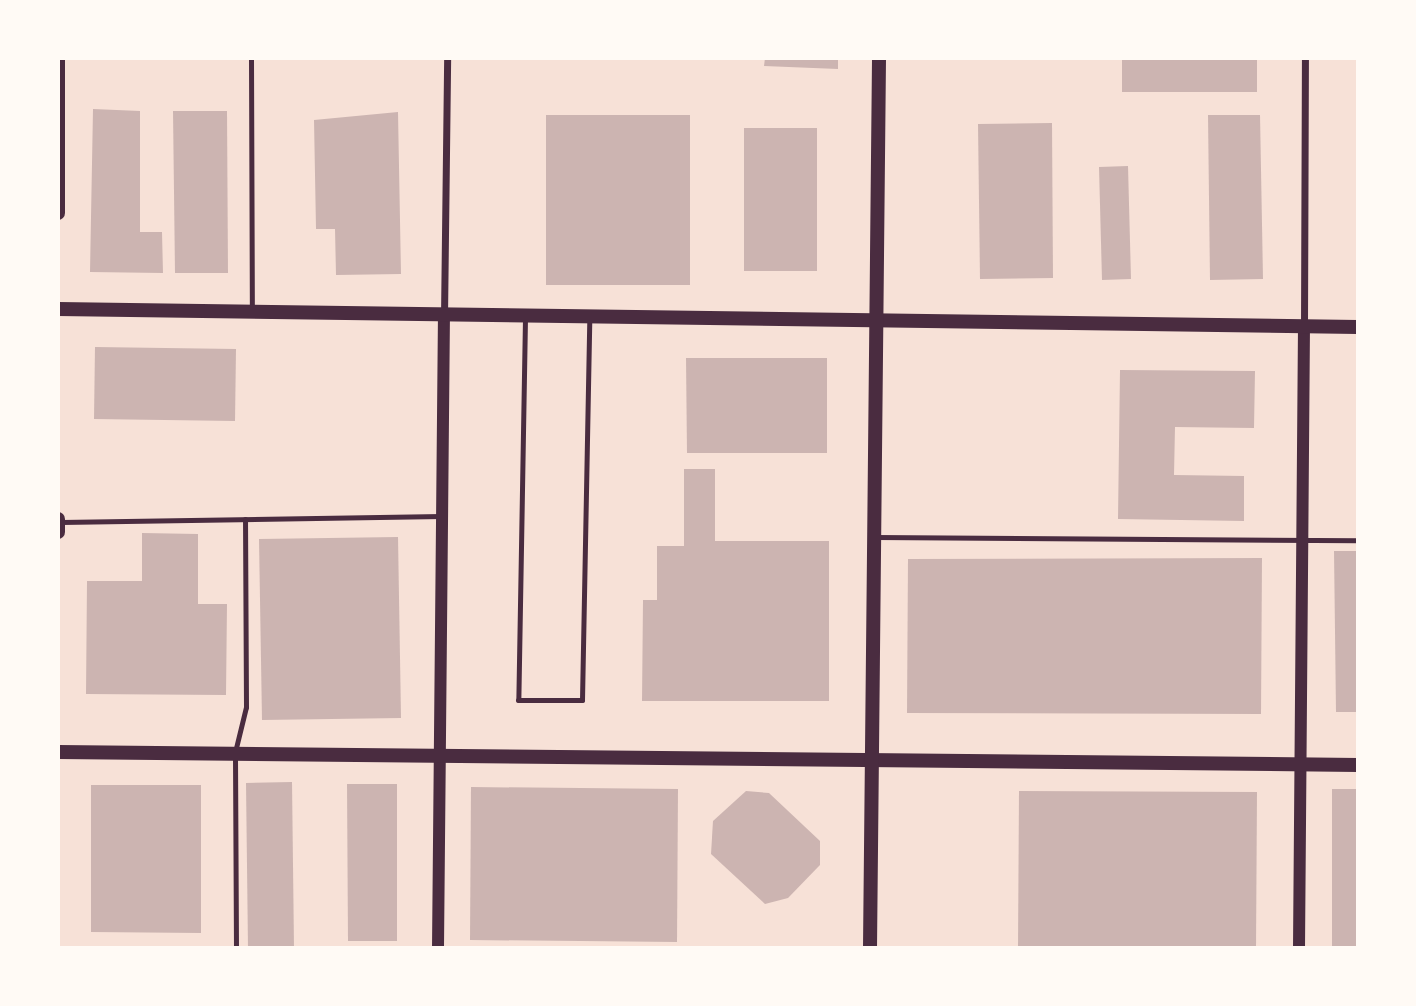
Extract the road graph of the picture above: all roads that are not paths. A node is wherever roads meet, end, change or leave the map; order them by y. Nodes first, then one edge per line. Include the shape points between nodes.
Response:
1 (58, 58) edge
2 (251, 58) edge
3 (447, 58) edge
4 (879, 58) edge
5 (1305, 58) edge
6 (58, 213) edge
7 (58, 309) edge
8 (251, 313) junction
9 (444, 317) junction
10 (525, 318) junction
11 (589, 319) junction
12 (878, 322) junction
13 (1304, 326) junction
14 (1358, 327) edge
15 (442, 516) junction
16 (245, 519) junction
17 (58, 521) edge
18 (58, 532) edge
19 (875, 537) junction
20 (1303, 540) junction
21 (1358, 540) edge
22 (58, 752) edge
23 (235, 752) junction
24 (439, 754) junction
25 (871, 761) junction
26 (1302, 764) junction
27 (1358, 765) edge
28 (236, 948) edge
29 (438, 948) edge
30 (870, 948) edge
31 (1299, 948) edge

1 - 6 main road
2 - 8 lane
3 - 9 street
4 - 12 main road
5 - 13 street
7 - 8 main road
8 - 9 main road
9 - 10 main road
9 - 15 street
10 - 11 main road
10 - 11 lane via 518,700 582,700
11 - 12 main road
12 - 13 main road
12 - 19 main road
13 - 14 main road
13 - 20 street
15 - 16 lane
15 - 24 street
16 - 17 lane
16 - 23 lane via 246,707
17 - 18 main road
19 - 20 lane
19 - 25 main road
20 - 21 lane
20 - 26 street
22 - 23 main road
23 - 24 main road
23 - 28 lane
24 - 25 main road
24 - 29 street
25 - 26 main road
25 - 30 main road
26 - 27 main road
26 - 31 street

